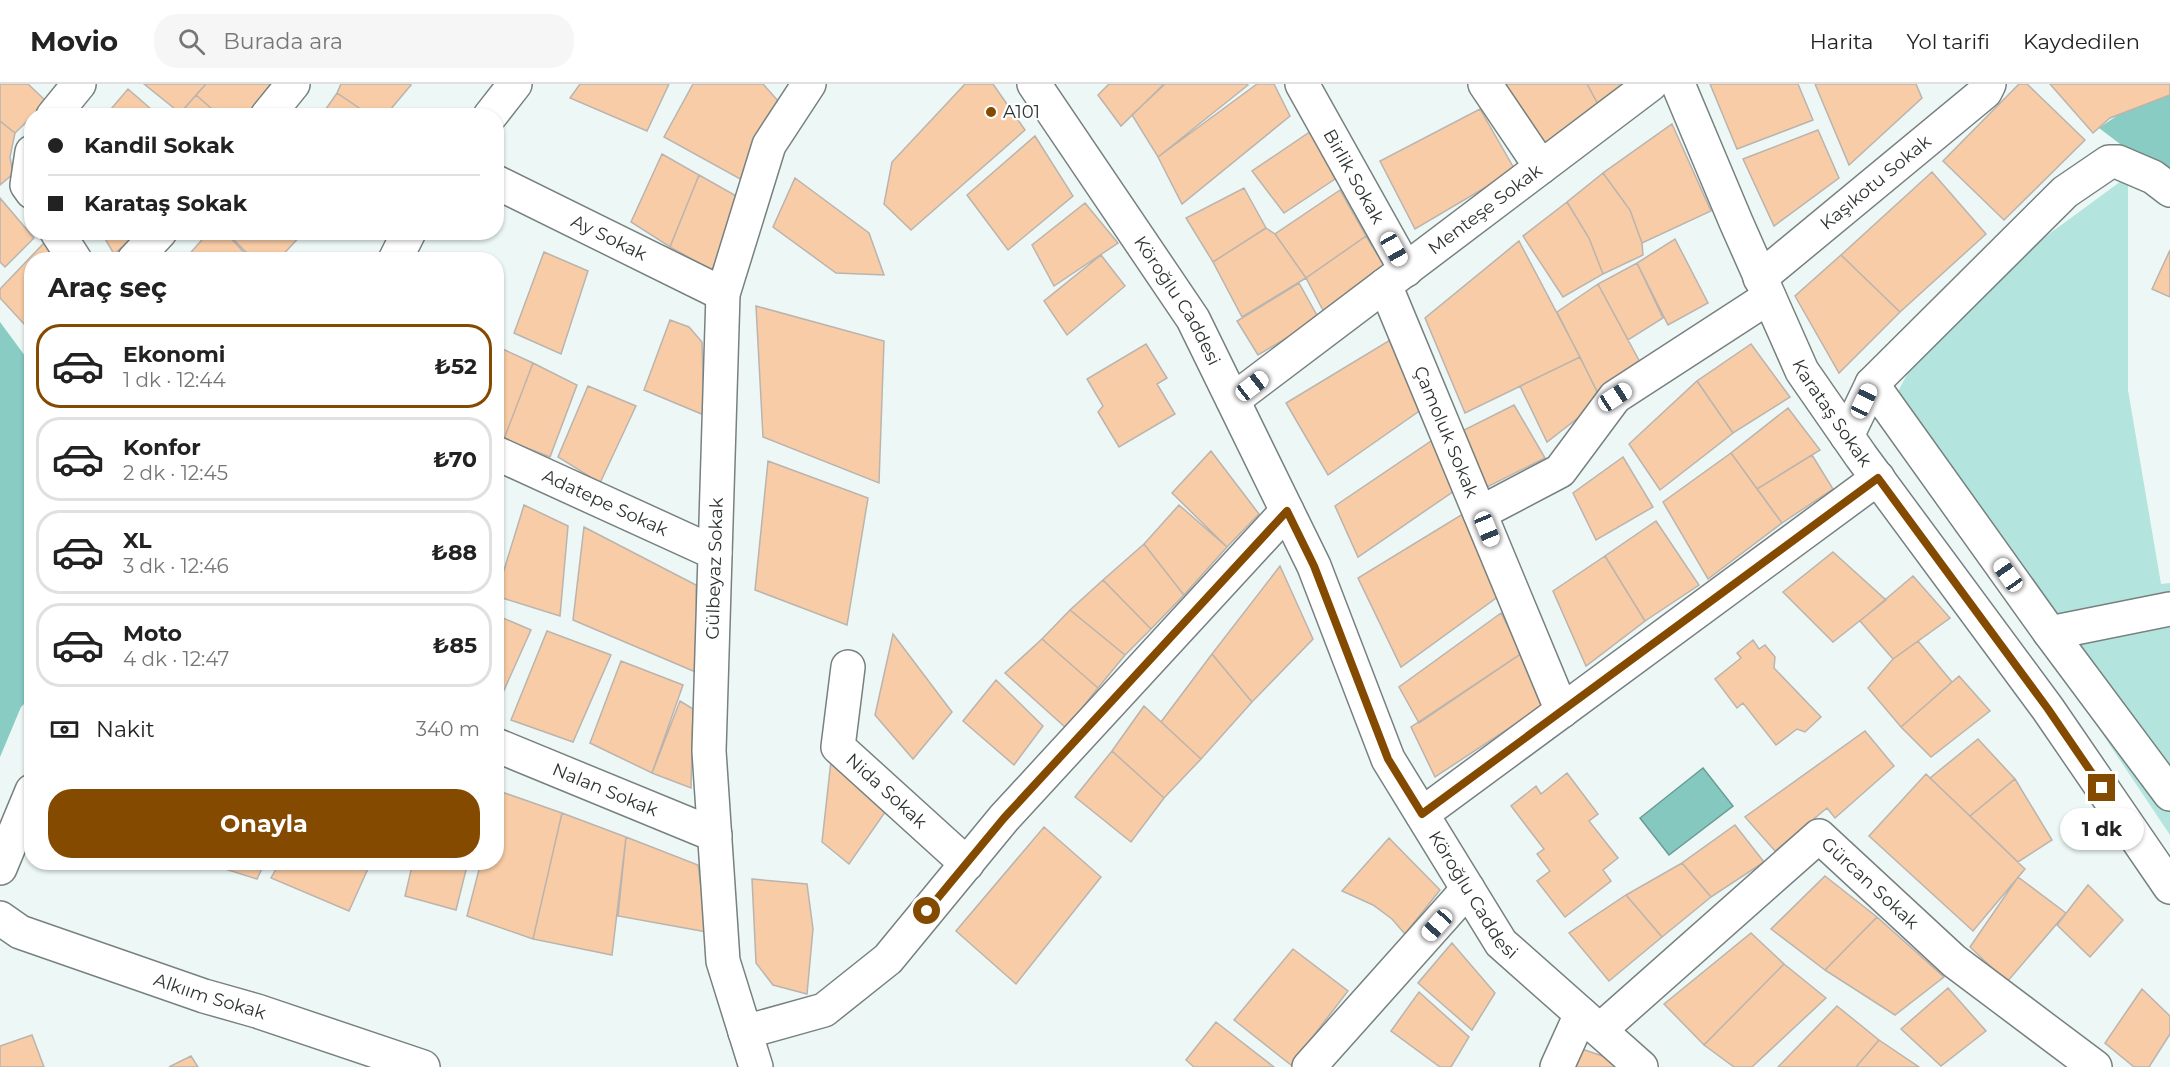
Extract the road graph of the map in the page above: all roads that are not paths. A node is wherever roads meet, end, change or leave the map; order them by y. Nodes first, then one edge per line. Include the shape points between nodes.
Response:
1 (79, 84) edge
2 (292, 84) edge
3 (515, 84) edge
4 (809, 84) edge
5 (1034, 84) edge
6 (1302, 84) edge
7 (1485, 84) edge
8 (1651, 84) edge
9 (1678, 84) edge
10 (1989, 84) edge
11 (60, 108) edge
12 (273, 108) edge
13 (496, 108) edge
14 (1541, 167) junction
15 (504, 186) edge
16 (2170, 190) edge
17 (153, 240) edge
18 (141, 252) edge
19 (1395, 277) junction
20 (1765, 287) junction
21 (723, 294) junction
22 (1872, 384) junction
23 (1233, 400) junction
24 (1847, 436) junction
25 (504, 457) edge
26 (1878, 478) junction
27 (1287, 511) junction
28 (1480, 513) junction
29 (715, 553) junction
30 (2170, 609) edge
31 (2049, 633) junction
32 (848, 667) dead end
33 (1562, 711) junction
34 (504, 748) edge
35 (2170, 794) edge
36 (24, 810) edge
37 (1422, 814) junction
38 (715, 835) junction
39 (967, 864) junction
40 (0, 868) edge
41 (2170, 887) edge
42 (1468, 889) junction
43 (0, 918) edge
44 (1590, 1022) junction
45 (745, 1032) junction
46 (423, 1067) edge
47 (756, 1067) edge
48 (1309, 1067) edge
49 (1557, 1067) edge
50 (1641, 1067) edge
51 (2095, 1067) edge

1 - 11 street
2 - 12 street
3 - 13 street
4 - 21 street, Gülbeyaz Sokak via 769,145
5 - 23 street, Köroğlu Caddesi via 1193,319
6 - 19 street, Birlik Sokak
7 - 14 street
8 - 14 street, Menteşe Sokak
9 - 20 street, Karataş Sokak
10 - 20 street, Kaşıkotu Sokak
14 - 19 street, Menteşe Sokak
15 - 21 street, Ay Sokak
16 - 22 street via 2153,177 2109,162 2065,192
17 - 18 street
19 - 23 street, Menteşe Sokak
19 - 28 street, Çamoluk Sokak
20 - 24 street, Karataş Sokak via 1802,371
20 - 28 street, Kaşıkotu Sokak via 1615,397 1560,471
21 - 29 street, Gülbeyaz Sokak
22 - 24 street
22 - 31 street
23 - 27 street, Köroğlu Caddesi
24 - 26 street, Karataş Sokak
25 - 29 street, Adatepe Sokak
26 - 33 street
26 - 41 street, Karataş Sokak via 2048,709
27 - 37 street, Köroğlu Caddesi via 1314,566 1388,759
27 - 39 street via 1004,818
28 - 33 street, Çamoluk Sokak
29 - 38 street, Gülbeyaz Sokak via 709,751
30 - 31 street
31 - 35 street
32 - 39 street, Nida Sokak via 838,747
33 - 37 street
34 - 38 street, Nalan Sokak
36 - 40 street
37 - 42 street, Köroğlu Caddesi
38 - 45 street, Gülbeyaz Sokak via 723,961
39 - 45 street via 888,959 824,1010
42 - 44 street, Köroğlu Caddesi via 1501,943
42 - 48 street
43 - 46 street, Alkıım Sokak via 20,932
44 - 49 street
44 - 50 street, Köroğlu Caddesi
44 - 51 street, Gürcan Sokak via 1819,836 1954,961
45 - 47 street, Gülbeyaz Sokak

